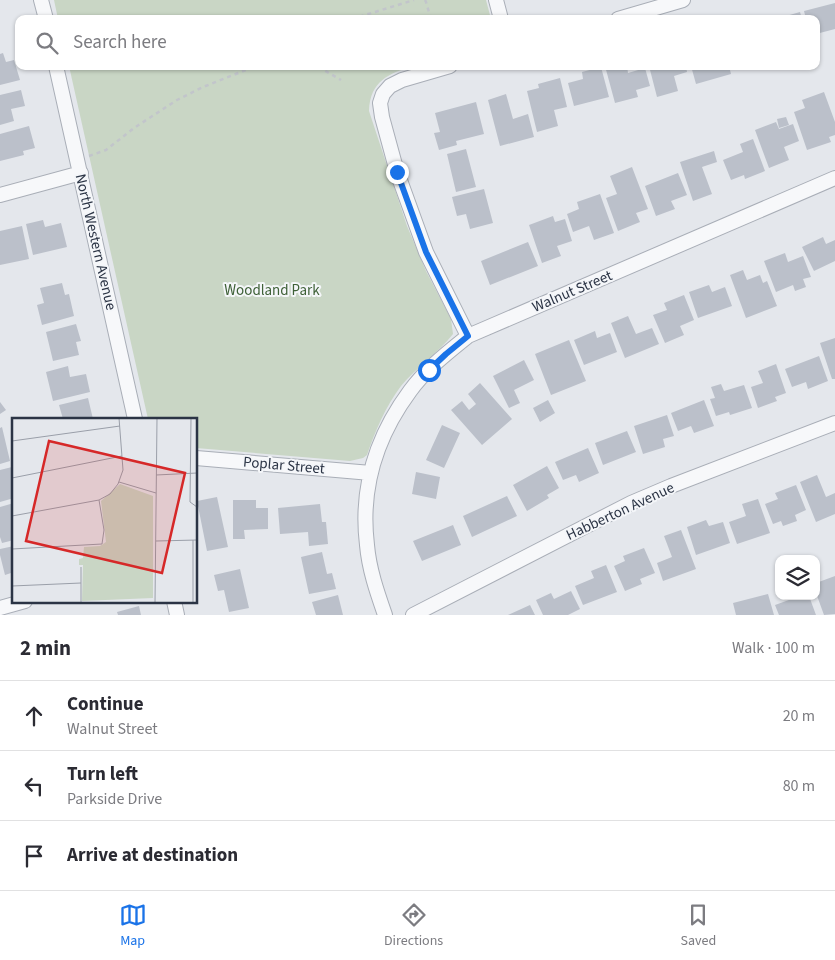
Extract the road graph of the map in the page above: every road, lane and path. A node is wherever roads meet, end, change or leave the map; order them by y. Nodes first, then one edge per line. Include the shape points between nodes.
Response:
1 (42, 0) edge
2 (414, 0) edge
3 (425, 0) edge
4 (496, 0) edge
5 (683, 0) edge
6 (45, 15) edge
7 (365, 15) edge
8 (430, 15) edge
9 (500, 15) edge
10 (632, 15) edge
11 (57, 70) edge
12 (246, 70) edge
13 (322, 70) edge
14 (436, 70) edge
15 (341, 80) dead end
16 (78, 159) junction
17 (81, 174) junction
18 (835, 178) edge
19 (0, 195) edge
20 (468, 336) junction
21 (135, 418) edge
22 (835, 423) edge
23 (198, 458) edge
24 (371, 473) junction
25 (21, 602) edge
26 (174, 602) edge
27 (0, 608) edge
28 (177, 615) edge
29 (385, 615) edge
30 (413, 615) edge

1 - 6 street
2 - 7 path
3 - 8 path
4 - 9 street
5 - 10 street
11 - 16 street, North Western Avenue
12 - 16 path via 178,100 106,150
13 - 15 path
14 - 20 street via 390,86 380,103 397,172 426,252
16 - 17 street, North Western Avenue
17 - 19 street
17 - 21 street, North Western Avenue
18 - 20 street, Walnut Street
20 - 24 street, Walnut Street via 411,390 384,435
22 - 30 street, Habberton Avenue via 631,503
23 - 24 street, Poplar Street
24 - 29 street, Walnut Street via 366,504 367,546 374,583
25 - 27 street
26 - 28 street

